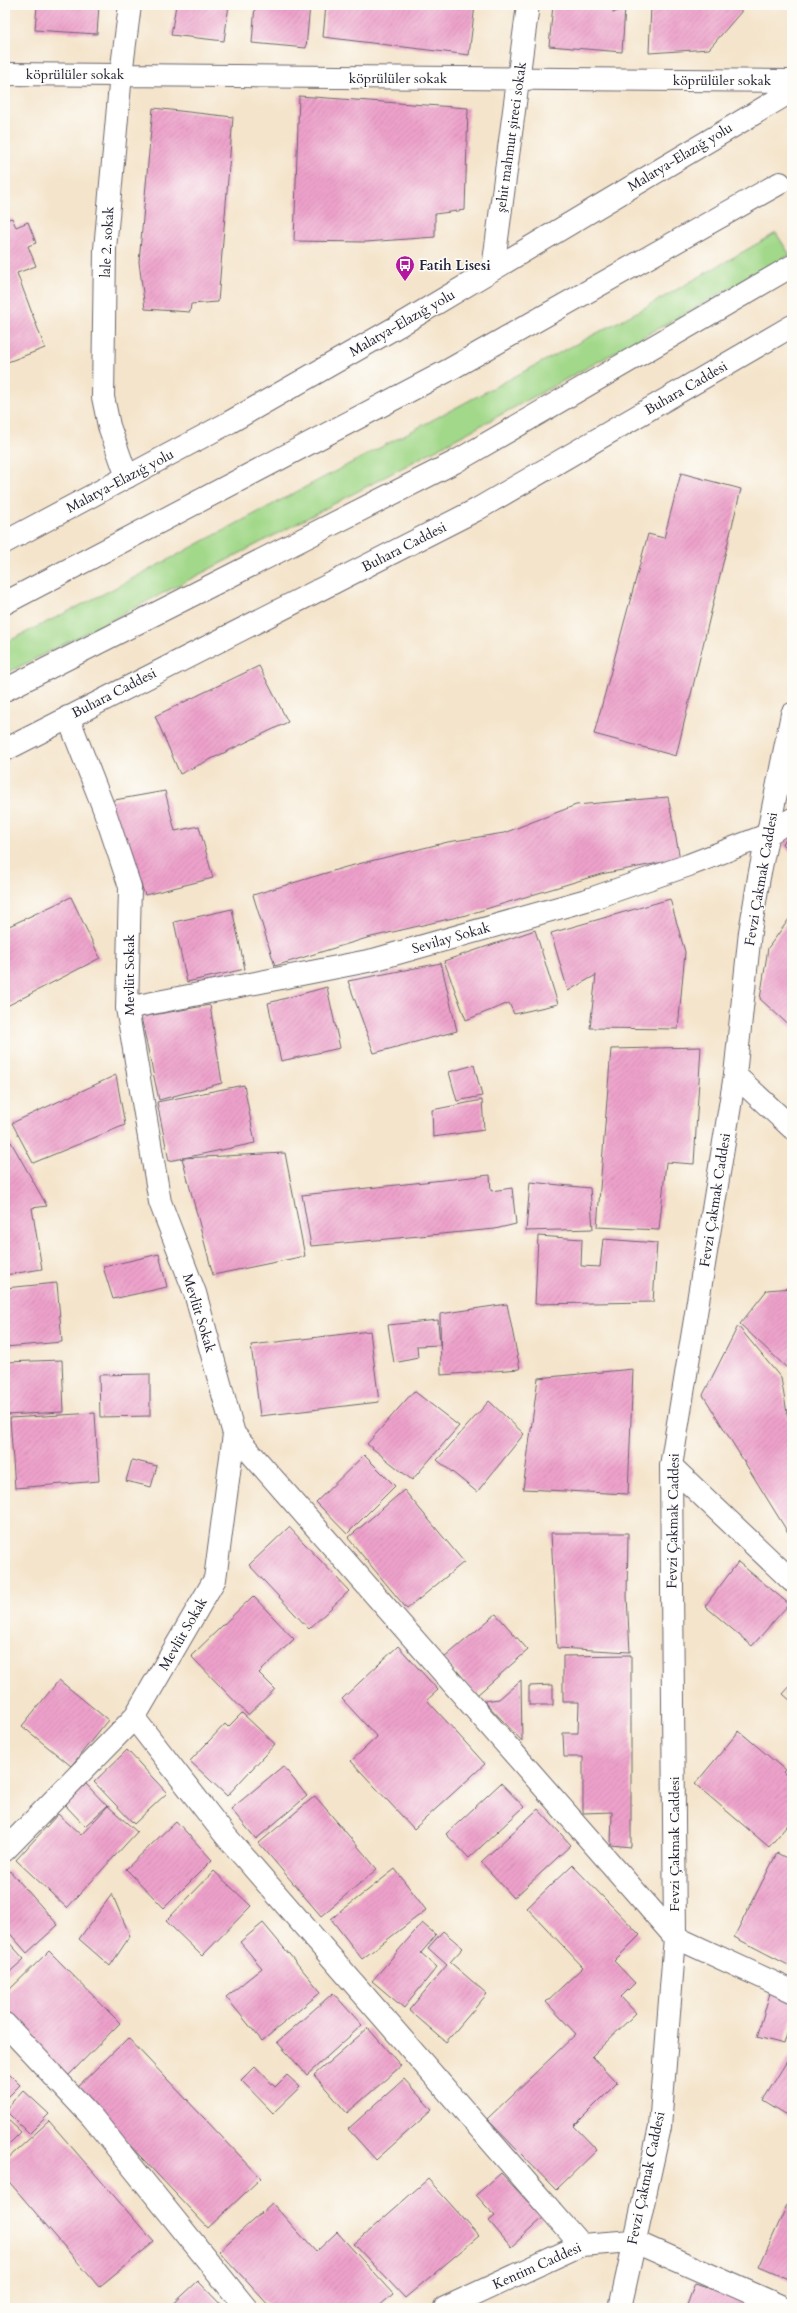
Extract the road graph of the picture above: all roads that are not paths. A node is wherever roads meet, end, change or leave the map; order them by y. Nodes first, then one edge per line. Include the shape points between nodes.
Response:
1 (130, 5) edge
2 (528, 5) edge
3 (5, 74) edge
4 (121, 74) junction
5 (518, 78) junction
6 (792, 81) edge
7 (792, 91) edge
8 (780, 183) dead end
9 (792, 266) edge
10 (493, 269) junction
11 (792, 326) edge
12 (127, 477) junction
13 (5, 542) edge
14 (5, 603) edge
15 (5, 690) edge
16 (792, 714) edge
17 (68, 717) junction
18 (5, 750) edge
19 (792, 819) edge
20 (767, 835) junction
21 (127, 1008) junction
22 (735, 1075) junction
23 (792, 1128) edge
24 (234, 1434) junction
25 (671, 1466) junction
26 (792, 1581) edge
27 (134, 1718) junction
28 (5, 1850) edge
29 (675, 1937) junction
30 (792, 1990) edge
31 (5, 2024) edge
32 (633, 2241) junction
33 (581, 2245) junction
34 (246, 2308) edge
35 (445, 2308) edge
36 (620, 2308) edge
37 (785, 2308) edge

1 - 4 main road, lale 2. sokak
2 - 5 main road, şehit mahmut şireci sokak
3 - 4 main road, köprülüler sokak
4 - 5 main road, köprülüler sokak via 195,77
4 - 12 main road, lale 2. sokak via 105,249 103,397 109,426
5 - 6 main road, köprülüler sokak
5 - 10 main road, şehit mahmut şireci sokak
7 - 10 main road, Malatya-Elazığ yolu
8 - 14 main road via 447,371
9 - 15 main road via 455,462
10 - 12 main road, Malatya-Elazığ yolu via 250,410
11 - 17 main road, Buhara Caddesi via 476,510
12 - 13 main road, Malatya-Elazığ yolu
16 - 20 main road, Fevzi Çakmak Caddesi
17 - 18 main road, Buhara Caddesi
17 - 21 main road, Mevlüt Sokak via 104,809 130,887
19 - 20 main road, Sevilay Sokak
20 - 21 main road, Sevilay Sokak via 590,899 373,960
20 - 22 main road, Fevzi Çakmak Caddesi via 750,932
21 - 24 main road, Mevlüt Sokak via 160,1202 195,1293
22 - 23 main road
22 - 25 main road, Fevzi Çakmak Caddesi
24 - 27 main road, Mevlüt Sokak via 215,1579
24 - 29 main road
25 - 26 main road
25 - 29 main road, Fevzi Çakmak Caddesi
27 - 28 main road, Mevlüt Sokak
27 - 33 main road via 225,1835
29 - 30 main road
29 - 32 main road, Fevzi Çakmak Caddesi via 660,2126
31 - 34 main road via 92,2117
32 - 33 main road, Kentim Caddesi
32 - 36 main road, Fevzi Çakmak Caddesi
32 - 37 main road
33 - 35 main road, Kentim Caddesi

